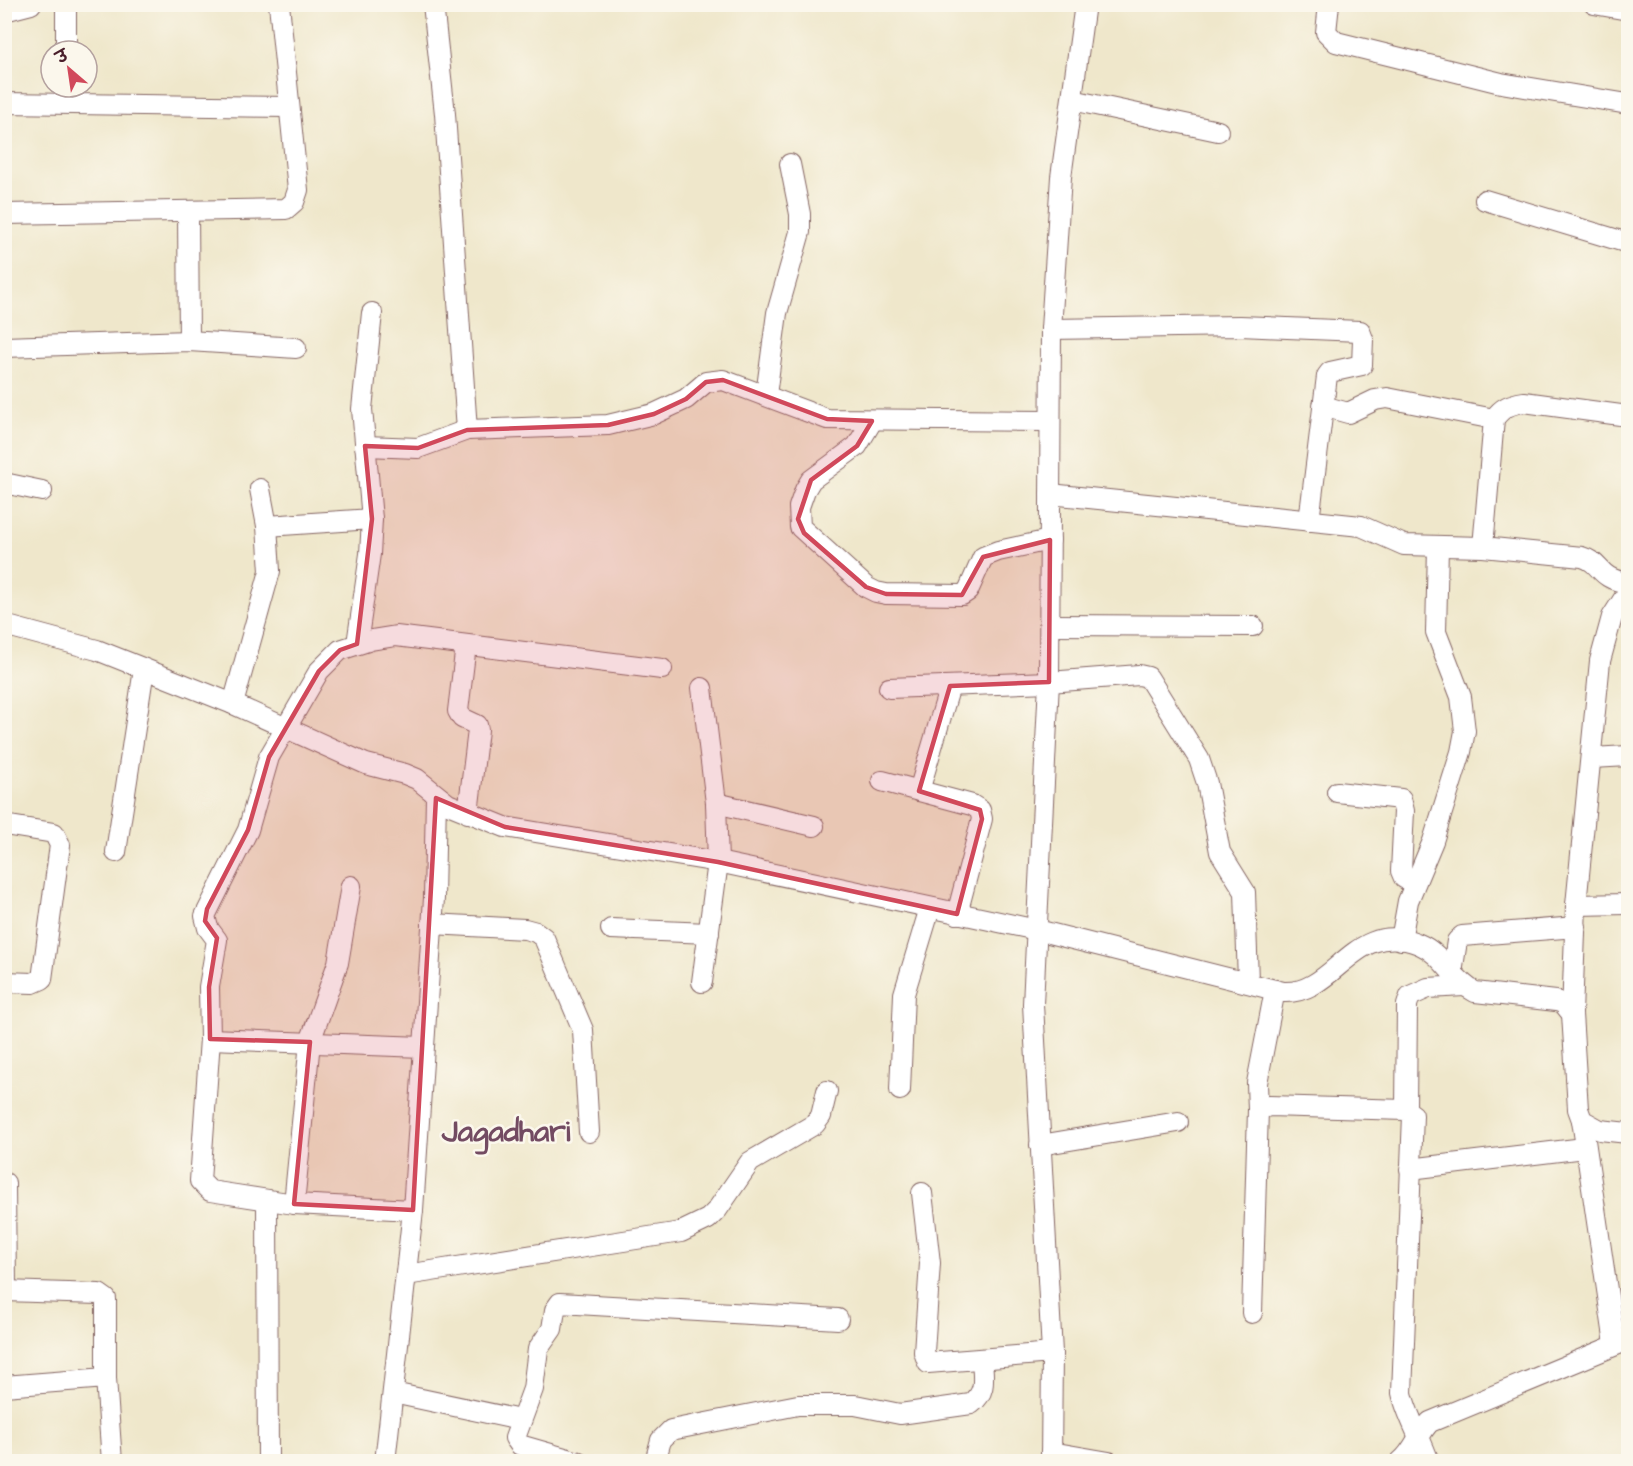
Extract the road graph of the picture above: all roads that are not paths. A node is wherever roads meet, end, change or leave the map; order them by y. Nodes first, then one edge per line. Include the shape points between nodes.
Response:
1 (31, 4) edge
2 (66, 4) edge
3 (279, 4) edge
4 (434, 4) edge
5 (1085, 4) edge
6 (1329, 4) edge
7 (1594, 4) edge
8 (1629, 10) edge
9 (4, 11) edge
10 (66, 39) edge
11 (99, 97) edge
12 (39, 98) edge
13 (1072, 100) junction
14 (4, 103) edge
15 (1629, 104) edge
16 (289, 107) junction
17 (1218, 131) dead end
18 (790, 164) dead end
19 (1485, 200) dead end
20 (188, 212) junction
21 (4, 214) edge
22 (1629, 243) edge
23 (372, 313) dead end
24 (1051, 329) junction
25 (189, 341) junction
26 (4, 347) edge
27 (296, 348) dead end
28 (766, 395) junction
29 (1323, 406) junction
30 (1629, 416) edge
31 (1494, 419) junction
32 (872, 421) junction
33 (1050, 421) junction
34 (467, 430) junction
35 (365, 446) junction
36 (4, 483) edge
37 (260, 489) dead end
38 (42, 491) dead end
39 (1050, 494) junction
40 (372, 519) junction
41 (1309, 521) junction
42 (267, 526) junction
43 (1050, 540) junction
44 (1438, 547) junction
45 (1483, 547) junction
46 (1629, 583) edge
47 (1629, 592) edge
48 (4, 625) edge
49 (1050, 625) junction
50 (1253, 626) dead end
51 (357, 644) junction
52 (466, 645) junction
53 (144, 669) junction
54 (662, 669) dead end
55 (1049, 682) junction
56 (950, 686) junction
57 (702, 688) dead end
58 (889, 688) dead end
59 (234, 704) junction
60 (285, 728) junction
61 (1629, 756) edge
62 (1592, 758) junction
63 (882, 781) dead end
64 (919, 791) junction
65 (1337, 792) dead end
66 (436, 796) junction
67 (716, 803) junction
68 (468, 813) junction
69 (4, 825) edge
70 (814, 826) dead end
71 (116, 852) dead end
72 (718, 862) junction
73 (1414, 884) junction
74 (351, 886) dead end
75 (1629, 904) edge
76 (1576, 905) junction
77 (930, 908) junction
78 (957, 914) junction
79 (432, 924) junction
80 (1576, 927) junction
81 (611, 929) dead end
82 (1037, 930) junction
83 (709, 933) junction
84 (1401, 940) junction
85 (1458, 980) junction
86 (4, 982) edge
87 (702, 982) dead end
88 (1248, 982) junction
89 (1275, 990) junction
90 (1572, 1014) junction
91 (210, 1039) junction
92 (310, 1042) junction
93 (423, 1047) junction
94 (900, 1090) dead end
95 (827, 1091) dead end
96 (1258, 1110) junction
97 (1406, 1110) junction
98 (1582, 1120) junction
99 (1178, 1122) dead end
100 (589, 1132) dead end
101 (1629, 1133) edge
102 (1040, 1145) junction
103 (1584, 1148) junction
104 (1410, 1169) junction
105 (4, 1183) edge
106 (922, 1193) dead end
107 (267, 1200) junction
108 (294, 1204) junction
109 (413, 1210) junction
110 (406, 1275) junction
111 (5, 1291) edge
112 (1252, 1313) dead end
113 (837, 1319) dead end
114 (1622, 1342) edge
115 (1052, 1353) junction
116 (982, 1359) junction
117 (106, 1378) junction
118 (4, 1386) edge
119 (393, 1393) junction
120 (520, 1420) junction
121 (1419, 1432) junction
122 (522, 1454) edge
123 (1051, 1457) edge
124 (112, 1461) edge
125 (268, 1461) edge
126 (385, 1461) edge
127 (579, 1461) edge
128 (655, 1461) edge
129 (1109, 1461) edge
130 (1400, 1461) edge
131 (1429, 1461) edge

1 - 9 street
2 - 10 street
3 - 16 street
4 - 34 street
5 - 13 street
6 - 15 street via 1326,32 1336,42 1501,83
7 - 8 street
11 - 16 street
12 - 14 street
13 - 17 street
13 - 24 street via 1060,177
16 - 20 street via 298,190 294,202 276,211
18 - 28 street via 800,232 777,313
19 - 22 street
20 - 21 street
20 - 25 street
23 - 35 street via 362,391
24 - 29 street via 1240,326 1357,330 1363,339 1362,365 1330,372
24 - 33 street
25 - 26 street
25 - 27 street
28 - 32 street via 827,419
28 - 34 street via 714,380 674,406 617,424
29 - 31 street via 1348,413 1388,398
29 - 41 street
30 - 31 street via 1524,402 1511,404
31 - 45 street
32 - 33 street
32 - 43 street via 857,446 811,480 798,519 804,533 866,587 886,594 962,595 968,591 983,557
33 - 39 street
34 - 35 street via 418,447
35 - 40 street
36 - 38 street
37 - 42 street
39 - 41 street
39 - 43 street
40 - 42 street
40 - 51 street
41 - 44 street via 1361,526 1404,545
42 - 59 street via 270,570
43 - 49 street
44 - 45 street
44 - 73 street via 1436,632 1461,697 1465,731 1433,841
45 - 46 street via 1582,557 1589,559 1606,578
47 - 62 street via 1612,617 1600,661
48 - 53 street via 80,645
49 - 50 street
49 - 55 street
51 - 52 street via 396,636
51 - 60 street via 340,650 319,671
52 - 54 street
52 - 68 street via 458,711 478,730
53 - 59 street
53 - 71 street
55 - 56 street
55 - 82 street
55 - 88 street via 1139,675 1148,677 1155,685 1168,714 1204,769 1220,852 1245,892
56 - 58 street
56 - 64 street
57 - 67 street
59 - 60 street
60 - 66 street via 366,764 417,779
60 - 91 street via 263,772 248,830 205,916 217,940 209,987
61 - 62 street
62 - 76 street
63 - 64 street
64 - 78 street via 980,810 982,819
65 - 73 street via 1401,799 1401,871
66 - 68 street
66 - 79 street
67 - 70 street
67 - 72 street
68 - 72 street via 525,831
69 - 86 street via 54,833 60,844 42,979 33,983
72 - 77 street
72 - 83 street
73 - 84 street
74 - 92 street via 338,963
75 - 76 street
76 - 80 street
77 - 78 street
77 - 94 street via 904,994
78 - 82 street
79 - 93 street
79 - 100 street via 525,930 544,938 583,1030
80 - 85 street via 1462,936 1457,941
80 - 90 street
81 - 83 street
82 - 88 street
82 - 102 street via 1033,1004
83 - 87 street
84 - 85 street via 1433,952
84 - 89 street via 1372,942 1359,948 1319,981 1297,993
85 - 90 street via 1490,995 1563,1003
85 - 97 street via 1410,996
88 - 89 street
89 - 96 street via 1257,1083
90 - 98 street via 1578,1110
91 - 92 street
91 - 107 street via 200,1181 210,1191
92 - 93 street
92 - 108 street
93 - 109 street
95 - 110 street via 815,1124 750,1162 717,1210 681,1232
96 - 97 street via 1269,1106
96 - 112 street
97 - 104 street via 1413,1115 1414,1125
98 - 101 street via 1600,1130
98 - 103 street
99 - 102 street
102 - 115 street
103 - 104 street
103 - 114 street
104 - 121 street via 1402,1394
105 - 111 street
106 - 116 street via 930,1263 925,1358 928,1363
107 - 108 street
107 - 125 street
108 - 109 street
109 - 110 street
110 - 119 street
111 - 117 street via 103,1296 108,1305
113 - 120 street via 560,1303 552,1329 538,1349 532,1389
114 - 121 street via 1443,1416
115 - 116 street
115 - 123 street
116 - 128 street via 984,1386 980,1397 970,1404 900,1414 838,1404 758,1412 671,1430 661,1440
117 - 118 street
117 - 124 street
119 - 120 street
119 - 126 street
120 - 122 street via 514,1438
121 - 130 street via 1410,1452
121 - 131 street
122 - 127 street
123 - 129 street

